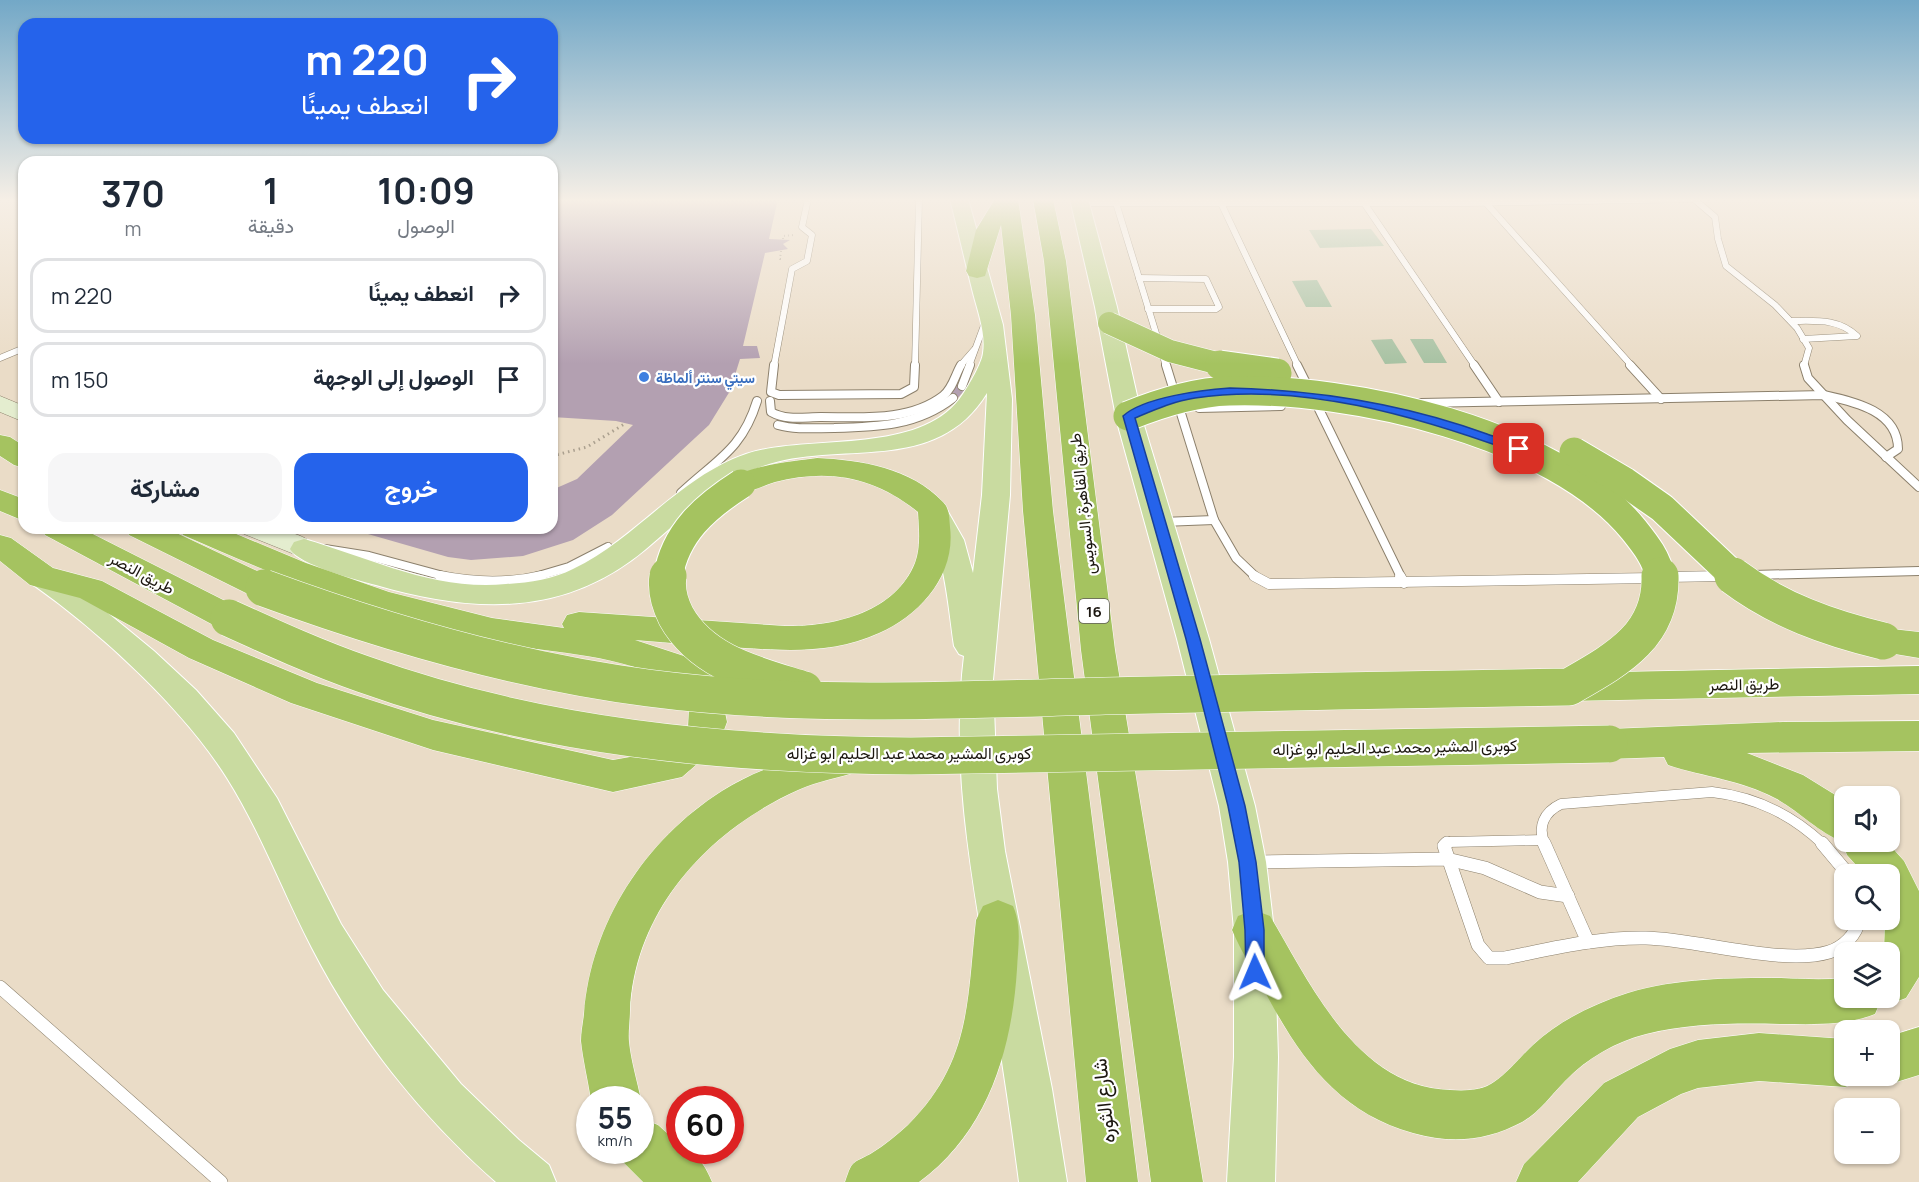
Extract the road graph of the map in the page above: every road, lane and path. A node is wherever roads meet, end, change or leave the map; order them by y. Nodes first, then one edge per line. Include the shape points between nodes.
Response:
1 (808, 254) edge
2 (918, 254) edge
3 (973, 254) edge
4 (981, 254) edge
5 (1014, 254) edge
6 (1054, 254) edge
7 (1093, 254) edge
8 (1132, 254) edge
9 (1245, 254) edge
10 (1399, 254) edge
11 (1532, 254) edge
12 (1722, 254) edge
13 (977, 271) junction
14 (1139, 278) junction
15 (1148, 309) junction
16 (1791, 321) junction
17 (1109, 323) junction
18 (1803, 339) junction
19 (18, 350) edge
20 (985, 351) junction
21 (0, 358) edge
22 (962, 386) dead end
23 (1824, 395) junction
24 (953, 398) dead end
25 (1661, 399) junction
26 (758, 400) dead end
27 (770, 401) dead end
28 (1499, 402) junction
29 (0, 403) edge
30 (1317, 405) junction
31 (1294, 406) dead end
32 (1305, 406) dead end
33 (1179, 408) junction
34 (18, 412) edge
35 (1128, 416) junction
36 (626, 423) dead end
37 (778, 424) dead end
38 (0, 443) edge
39 (558, 454) edge
40 (18, 455) edge
41 (1886, 457) junction
42 (1917, 483) edge
43 (0, 499) edge
44 (18, 509) edge
45 (933, 509) junction
46 (1214, 520) junction
47 (1159, 522) junction
48 (653, 527) junction
49 (68, 534) edge
50 (152, 534) edge
51 (222, 534) edge
52 (0, 545) edge
53 (283, 547) edge
54 (608, 547) dead end
55 (1919, 571) edge
56 (42, 578) junction
57 (1404, 583) junction
58 (425, 613) junction
59 (229, 618) joint
60 (1919, 645) edge
61 (977, 680) junction
62 (1919, 680) edge
63 (1569, 687) junction
64 (836, 702) junction
65 (1919, 736) edge
66 (1609, 744) junction
67 (869, 756) junction
68 (1834, 817) edge
69 (1543, 840) junction
70 (1870, 852) edge
71 (1447, 860) junction
72 (1247, 862) junction
73 (1841, 864) edge
74 (1880, 864) edge
75 (1900, 895) edge
76 (1568, 896) junction
77 (998, 920) junction
78 (1254, 930) junction
79 (1854, 930) edge
80 (1588, 942) junction
81 (1900, 973) edge
82 (0, 987) edge
83 (1834, 1001) edge
84 (1919, 1051) edge
85 (1900, 1057) edge
86 (1834, 1062) edge
87 (611, 1086) edge
88 (654, 1157) edge
89 (221, 1182) edge
90 (532, 1182) edge
91 (686, 1182) edge
92 (871, 1182) edge
93 (1043, 1182) edge
94 (1112, 1182) edge
95 (1177, 1182) edge
96 (1251, 1182) edge
97 (1542, 1182) edge

1 - 2 lane via 807,261 792,269 770,390 779,395 901,394 914,387
3 - 13 main road
4 - 13 highway
5 - 94 highway, شارع الثوره via 1023,315 1038,511
6 - 95 highway, طريق القاهرة, السويس / 16 via 1098,650
7 - 17 main road
8 - 14 lane
9 - 30 lane
10 - 28 lane
11 - 25 lane
12 - 16 lane via 1726,266
13 - 20 main road via 989,313
14 - 15 lane
14 - 15 lane via 1206,279 1219,305 1216,309
15 - 33 lane
16 - 18 lane
16 - 18 lane via 1841,324 1857,336
17 - 35 main road
17 - 60 highway, bridge via 1152,345 1205,362 1400,392 1523,429 1576,453 1626,483 1672,517 1724,569 1756,592 1816,622 1882,641
18 - 23 lane via 1809,348 1804,365 1808,378
19 - 21 lane
20 - 22 lane
20 - 27 lane via 962,363 943,396 909,411 872,417 787,417 771,412
20 - 48 main road via 974,396 940,426 881,444 758,458 711,480
20 - 61 main road via 1000,399 996,495
23 - 25 lane
23 - 41 lane
23 - 41 lane via 1864,407 1889,425 1897,434 1898,448
24 - 37 lane via 936,411 900,423 798,428
25 - 28 lane
26 - 48 lane via 749,428 738,444 685,488
28 - 30 lane
29 - 34 street
30 - 32 lane
30 - 57 lane
31 - 33 lane
33 - 46 lane
35 - 47 main road
35 - 63 highway, bridge via 1176,398 1212,392 1306,395 1445,423 1519,449 1569,473 1603,496 1632,524 1654,556 1661,589 1653,618 1634,645
36 - 39 path via 587,447
38 - 40 highway
41 - 42 lane
43 - 44 highway
45 - 58 highway via 937,533 933,559 910,598 868,625 832,636 794,639
45 - 61 main road via 953,549
45 - 64 highway, bridge via 909,489 878,474 845,468 792,469 741,484 712,501 675,548 667,588 675,615 693,640 722,660
46 - 47 lane
46 - 57 lane via 1242,566 1259,581
47 - 72 main road via 1234,795
48 - 53 main road via 620,555 582,577 536,591 493,595 411,586
49 - 59 highway, طريق النصر
50 - 64 highway, bridge via 264,588 378,630 443,648 563,675 679,692
51 - 53 highway
52 - 56 highway
53 - 54 lane via 354,552 489,584 544,576 578,564
53 - 58 highway via 359,594
55 - 57 lane
56 - 58 highway via 90,589 201,649 304,693 433,735 541,762 613,776 644,771 668,766 705,735 708,722 701,683 678,668 631,652 507,634
56 - 90 main road via 73,598 154,668 220,740 254,790 327,937 374,1012 436,1089
59 - 67 highway, كوبرى المشير محمد عبد الحليم ابو غزاله, bridge via 326,662 441,700 505,716 717,748
61 - 77 main road via 979,789
62 - 63 highway, طريق النصر
63 - 64 highway, bridge
65 - 66 highway
66 - 67 highway, كوبرى المشير محمد عبد الحليم ابو غزاله, bridge
66 - 68 highway via 1710,758 1745,767 1794,789
67 - 87 highway, bridge via 811,769 755,793 703,827 659,872 625,928 607,988 604,1046
69 - 71 lane via 1448,842 1444,846
69 - 73 lane via 1543,815 1561,804 1711,792 1755,800 1784,814 1811,833
69 - 76 lane
70 - 74 highway
71 - 72 lane
71 - 76 lane via 1485,868 1540,892
71 - 80 lane via 1478,945 1490,958
72 - 78 main road
75 - 81 highway via 1910,939
76 - 80 lane
77 - 92 highway via 988,1024 970,1081 935,1133 911,1156
77 - 93 main road
78 - 83 highway via 1309,1024 1338,1063 1370,1089 1400,1105 1447,1116 1489,1111 1506,1104 1576,1042 1601,1028 1656,1008 1718,1001
78 - 96 main road via 1256,1056
79 - 80 lane via 1848,941 1829,952 1803,956 1665,938
82 - 89 lane
84 - 85 highway
86 - 97 highway via 1759,1057 1708,1062 1670,1073 1622,1100
88 - 91 highway

